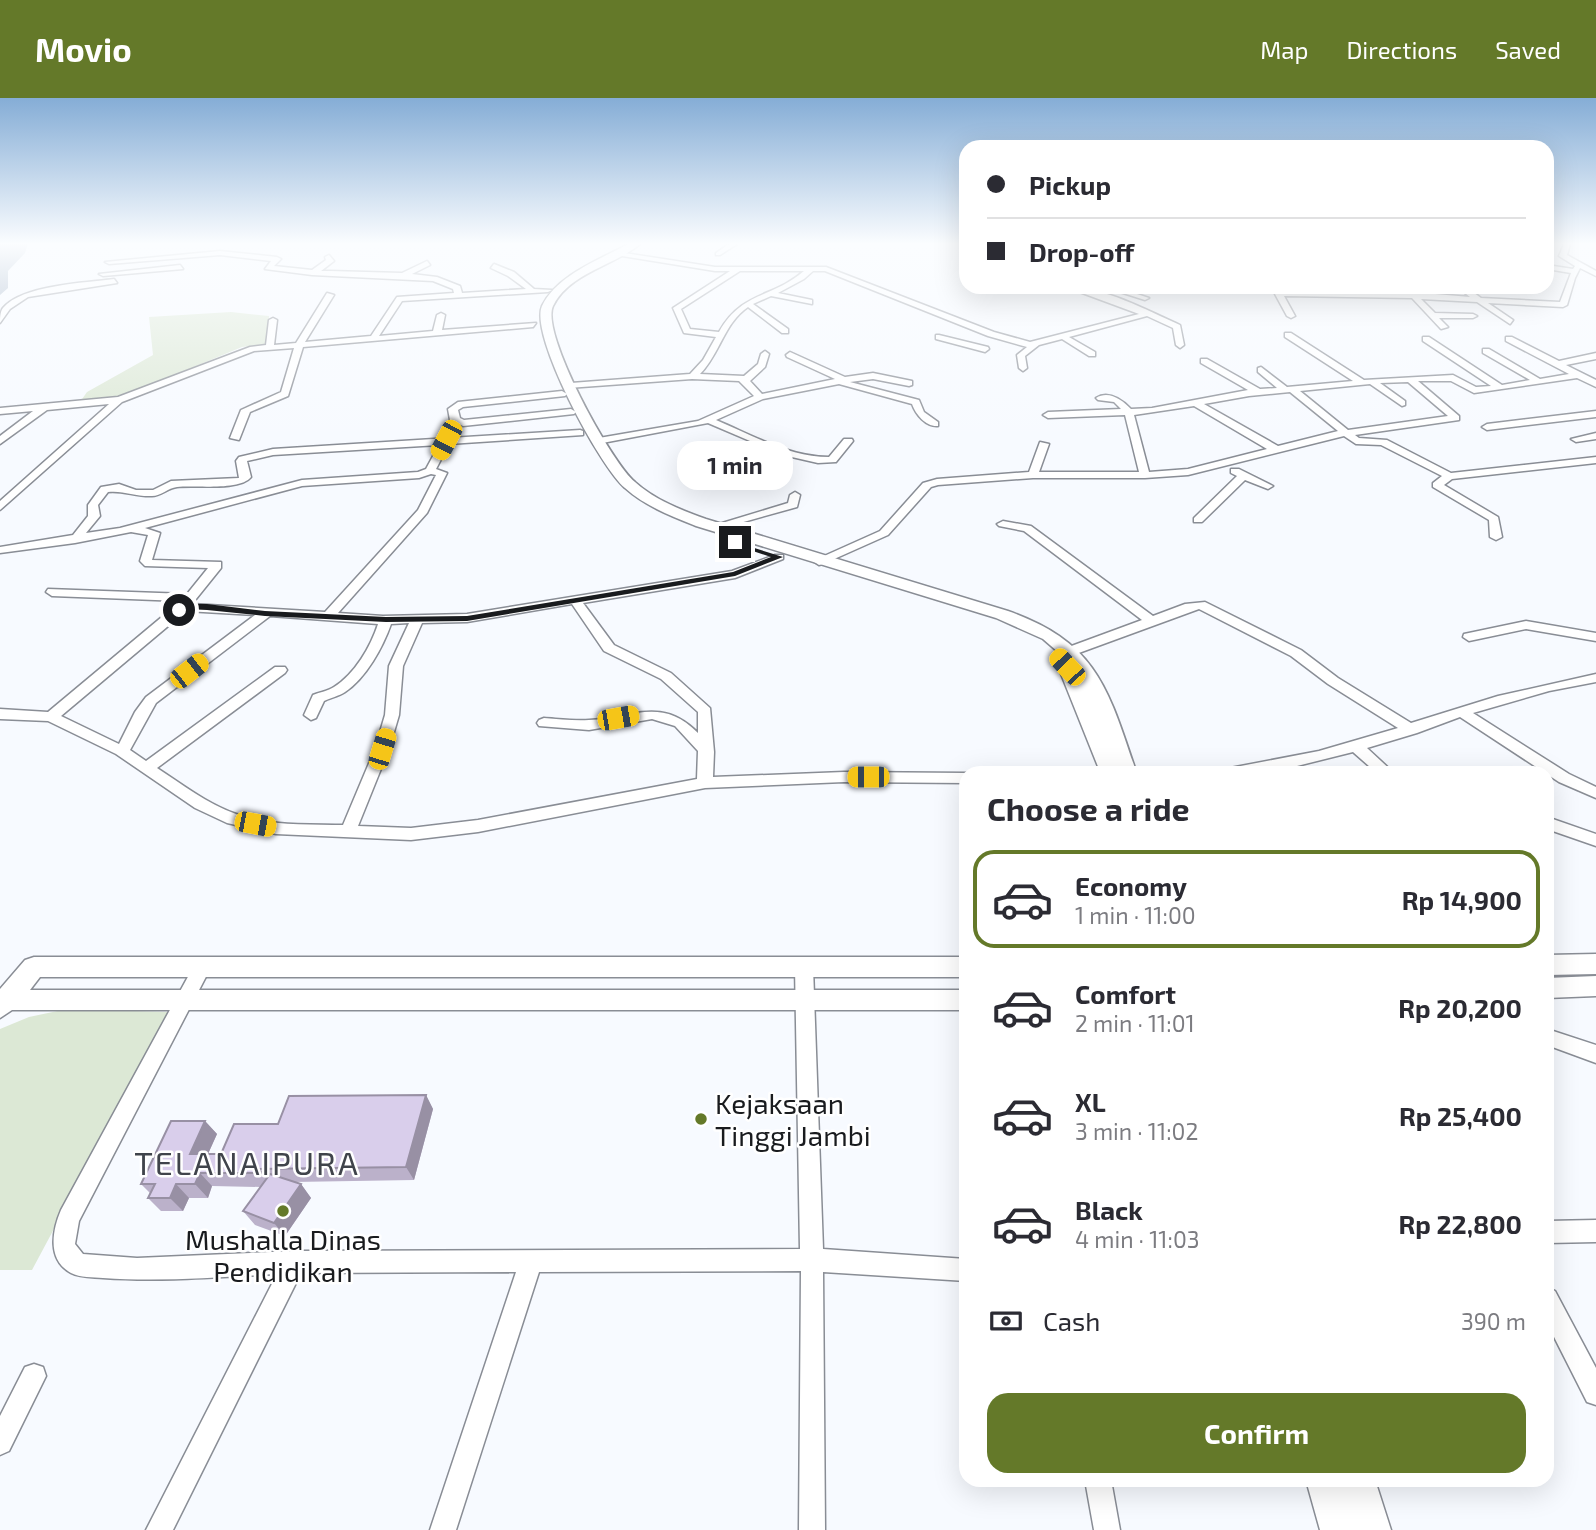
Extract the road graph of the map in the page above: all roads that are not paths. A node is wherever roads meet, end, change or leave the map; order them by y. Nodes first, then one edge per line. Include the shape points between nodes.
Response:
1 (320, 311) edge
2 (392, 311) edge
3 (535, 311) edge
4 (546, 311) edge
5 (678, 311) edge
6 (738, 311) edge
7 (758, 311) edge
8 (931, 311) edge
9 (1140, 311) edge
10 (1288, 311) edge
11 (1429, 311) edge
12 (1496, 311) edge
13 (1146, 313) junction
14 (441, 315) dead end
15 (1433, 315) junction
16 (1291, 316) dead end
17 (1473, 316) dead end
18 (273, 320) dead end
19 (1510, 322) dead end
20 (961, 323) junction
21 (533, 325) junction
22 (1444, 327) dead end
23 (785, 331) dead end
24 (437, 333) junction
25 (722, 335) junction
26 (1288, 335) dead end
27 (939, 337) junction
28 (1065, 338) junction
29 (373, 339) junction
30 (1426, 339) dead end
31 (1509, 339) dead end
32 (929, 343) dead end
33 (299, 345) junction
34 (1035, 345) junction
35 (1180, 345) dead end
36 (270, 347) junction
37 (985, 349) dead end
38 (1486, 351) dead end
39 (765, 354) dead end
40 (1093, 354) dead end
41 (790, 355) dead end
42 (1596, 356) edge
43 (553, 359) junction
44 (1204, 361) dead end
45 (1558, 364) junction
46 (1023, 368) dead end
47 (1261, 370) dead end
48 (1578, 375) junction
49 (692, 376) junction
50 (1410, 379) junction
51 (745, 380) junction
52 (841, 381) junction
53 (1538, 381) junction
54 (1368, 382) junction
55 (909, 383) dead end
56 (1596, 384) edge
57 (1500, 388) junction
58 (567, 390) junction
59 (1289, 390) junction
60 (1258, 392) junction
61 (760, 397) junction
62 (526, 398) junction
63 (1101, 398) dead end
64 (119, 400) junction
65 (1402, 402) dead end
66 (1195, 403) junction
67 (44, 407) junction
68 (0, 411) edge
69 (571, 412) junction
70 (1129, 412) junction
71 (1596, 414) edge
72 (1048, 415) dead end
73 (527, 417) junction
74 (709, 420) junction
75 (936, 425) dead end
76 (1488, 427) dead end
77 (580, 433) junction
78 (1344, 433) junction
79 (1596, 436) edge
80 (235, 438) dead end
81 (1576, 439) dead end
82 (446, 440) junction
83 (597, 441) junction
84 (848, 441) dead end
85 (0, 442) edge
86 (1044, 444) dead end
87 (1277, 450) junction
88 (1596, 460) edge
89 (1223, 465) junction
90 (430, 471) junction
91 (1033, 475) junction
92 (1145, 475) junction
93 (1244, 475) junction
94 (1449, 476) junction
95 (1268, 485) dead end
96 (795, 495) dead end
97 (0, 507) edge
98 (1198, 520) dead end
99 (1003, 524) dead end
100 (715, 527) junction
101 (121, 531) junction
102 (1496, 537) dead end
103 (75, 540) junction
104 (0, 550) edge
105 (779, 557) junction
106 (819, 562) junction
107 (52, 592) dead end
108 (576, 601) junction
109 (185, 603) junction
110 (265, 614) junction
111 (329, 616) junction
112 (386, 620) junction
113 (416, 621) junction
114 (1152, 621) junction
115 (1469, 637) dead end
116 (1596, 637) edge
117 (1071, 651) junction
118 (280, 670) dead end
119 (1596, 678) edge
120 (1461, 712) junction
121 (0, 714) edge
122 (311, 715) dead end
123 (51, 717) junction
124 (544, 723) dead end
125 (1412, 730) junction
126 (1358, 748) junction
127 (121, 751) junction
128 (707, 752) junction
129 (1108, 766) edge
130 (1123, 766) edge
131 (1265, 766) edge
132 (1379, 766) edge
133 (1544, 766) edge
134 (146, 768) junction
135 (1554, 772) edge
136 (959, 778) edge
137 (705, 783) junction
138 (1596, 793) edge
139 (1554, 825) edge
140 (348, 832) junction
141 (1596, 840) edge
142 (1596, 964) edge
143 (1554, 965) edge
144 (202, 967) junction
145 (804, 967) junction
146 (959, 967) edge
147 (1596, 986) edge
148 (1554, 988) edge
149 (186, 1000) junction
150 (805, 1000) junction
151 (959, 1000) edge
152 (4, 1004) edge
153 (1554, 1039) edge
154 (1596, 1054) edge
155 (1596, 1231) edge
156 (1554, 1232) edge
157 (812, 1260) junction
158 (295, 1262) junction
159 (531, 1263) junction
160 (959, 1270) edge
161 (1554, 1312) edge
162 (34, 1376) dead end
163 (1596, 1393) edge
164 (0, 1442) edge
165 (1099, 1487) edge
166 (1325, 1487) edge
167 (1359, 1487) edge
168 (159, 1530) edge
169 (443, 1530) edge
170 (812, 1530) edge
171 (1107, 1530) edge
172 (1338, 1530) edge
173 (1373, 1530) edge

1 - 33 street
2 - 29 street
3 - 21 main road
4 - 43 main road
5 - 25 street via 687,331
6 - 25 street
7 - 23 street
8 - 20 street
9 - 13 street
10 - 16 street
11 - 15 street
12 - 19 street
13 - 28 street
13 - 35 street via 1177,327
14 - 24 street
15 - 17 street
15 - 22 street
18 - 36 street
20 - 27 street
20 - 34 street
21 - 24 street
21 - 43 main road
24 - 29 street
25 - 49 street via 711,356
26 - 54 street
27 - 32 street
27 - 37 street
28 - 34 street
28 - 40 street
29 - 33 street
30 - 57 street
31 - 45 street
33 - 36 street
33 - 80 street via 285,394 246,410
34 - 46 street via 1021,355
36 - 64 street via 246,351
38 - 53 street
39 - 51 street via 762,365
41 - 52 street
42 - 45 street
43 - 58 main road
44 - 60 street
45 - 48 street
47 - 59 street
48 - 53 street
48 - 56 street
49 - 51 street
49 - 58 street
50 - 54 street
50 - 57 street via 1452,378 1474,390
50 - 78 street via 1457,418
51 - 61 street
52 - 55 street via 873,376
52 - 61 street
52 - 75 street via 916,402 920,414
53 - 57 street
54 - 59 street
54 - 65 street
58 - 62 street
58 - 69 main road
58 - 83 main road
59 - 60 street
59 - 78 street
60 - 66 street
61 - 74 street
62 - 73 street
62 - 73 street via 473,402 453,409 459,423
63 - 70 street via 1117,400
64 - 67 street
64 - 97 street
66 - 70 street
66 - 87 street
67 - 68 street
67 - 85 street
69 - 73 street
69 - 77 main road
70 - 72 street
70 - 92 street
71 - 76 street
74 - 83 street
74 - 84 street via 772,448 818,460 832,460
77 - 82 street
77 - 105 main road via 610,481 646,507 691,528
78 - 87 street
78 - 94 street via 1358,442 1385,443
79 - 81 street
82 - 90 street
82 - 103 street via 282,450 240,461 246,477 242,481 171,484 155,493 105,489 93,505 94,516
83 - 100 main road via 627,483 677,512
86 - 91 street
87 - 89 street
88 - 94 street
89 - 92 street
89 - 93 street
90 - 101 street via 284,486
90 - 111 street via 442,473 442,477 422,511
91 - 92 street
91 - 106 street via 927,485 884,534
93 - 95 street
93 - 98 street
94 - 102 street via 1437,485 1494,519
96 - 100 street via 793,505
99 - 114 street via 1027,527
100 - 106 main road
101 - 103 street
101 - 109 street via 152,530 149,563 217,565
103 - 104 street
105 - 108 street via 735,574
105 - 129 main road via 994,622 1048,649 1067,667 1077,686
106 - 117 main road via 991,611
107 - 109 street
108 - 113 street
108 - 128 street via 609,648 666,676 702,706
109 - 110 street
109 - 123 street
110 - 111 street
110 - 127 street via 151,700 138,716 135,736
111 - 112 street
112 - 113 street
112 - 122 street via 365,664 339,690 318,698
113 - 140 street via 396,666 392,715 382,749
114 - 117 street
114 - 125 street via 1201,605 1296,653
115 - 116 street via 1526,625
117 - 130 main road via 1104,706
118 - 134 street
119 - 120 street via 1504,696
120 - 125 street
120 - 133 street
121 - 123 street
123 - 127 street
124 - 128 street via 576,725 637,714 660,715 680,723
125 - 126 street
126 - 131 street
126 - 132 street
127 - 134 street
128 - 137 street
134 - 140 street via 233,820
135 - 138 street
136 - 137 street
137 - 140 street via 438,832
139 - 141 street
142 - 143 main road
144 - 145 main road
144 - 149 street
144 - 152 main road via 34,967
145 - 146 main road
145 - 150 street
147 - 148 main road
149 - 150 main road
149 - 152 main road
149 - 158 street via 69,1218 63,1248 79,1265 137,1269
150 - 151 main road
150 - 157 street
153 - 154 street
155 - 156 street
157 - 159 street
157 - 160 street
157 - 170 street
158 - 159 street
158 - 168 street
159 - 169 street
161 - 163 street
162 - 164 street
165 - 171 street
166 - 172 main road
167 - 173 main road

